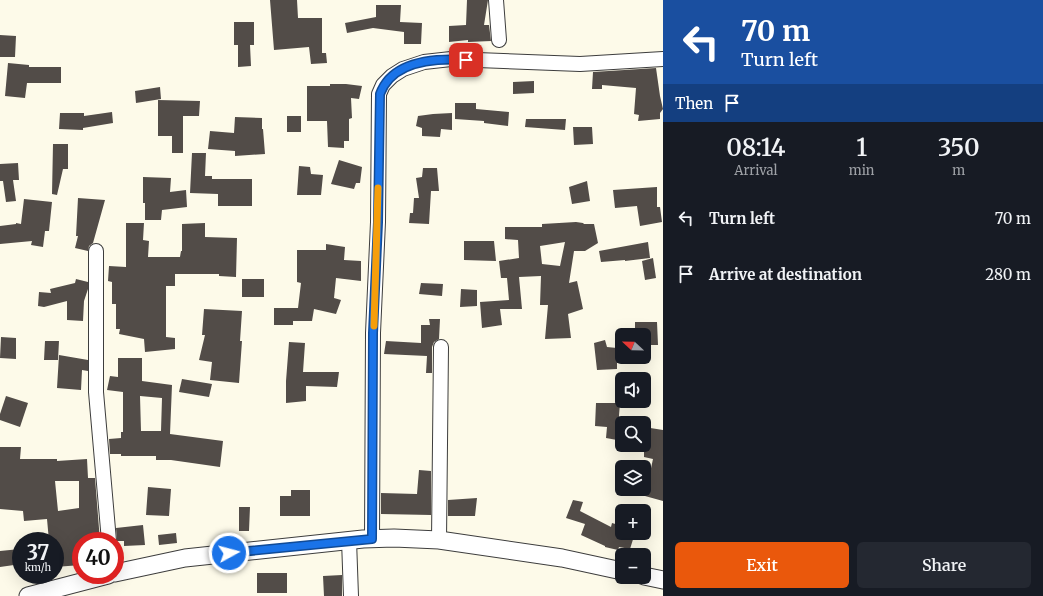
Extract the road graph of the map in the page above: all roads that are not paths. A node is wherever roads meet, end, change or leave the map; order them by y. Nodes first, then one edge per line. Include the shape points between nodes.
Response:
1 (496, 0) edge
2 (499, 40) dead end
3 (663, 59) edge
4 (96, 251) dead end
5 (441, 348) dead end
6 (108, 532) edge
7 (372, 539) junction
8 (350, 540) junction
9 (439, 540) junction
10 (615, 569) edge
11 (124, 571) edge
12 (651, 577) edge
13 (663, 580) edge
14 (74, 584) edge
15 (28, 596) edge
16 (351, 596) edge

1 - 2 street
3 - 7 street via 580,64 451,59 424,62 403,69 383,85 380,94 373,333
4 - 6 street via 96,392
5 - 9 street
7 - 8 street
7 - 9 street
8 - 11 street via 185,558
8 - 16 street
9 - 10 street
12 - 13 street
14 - 15 street

